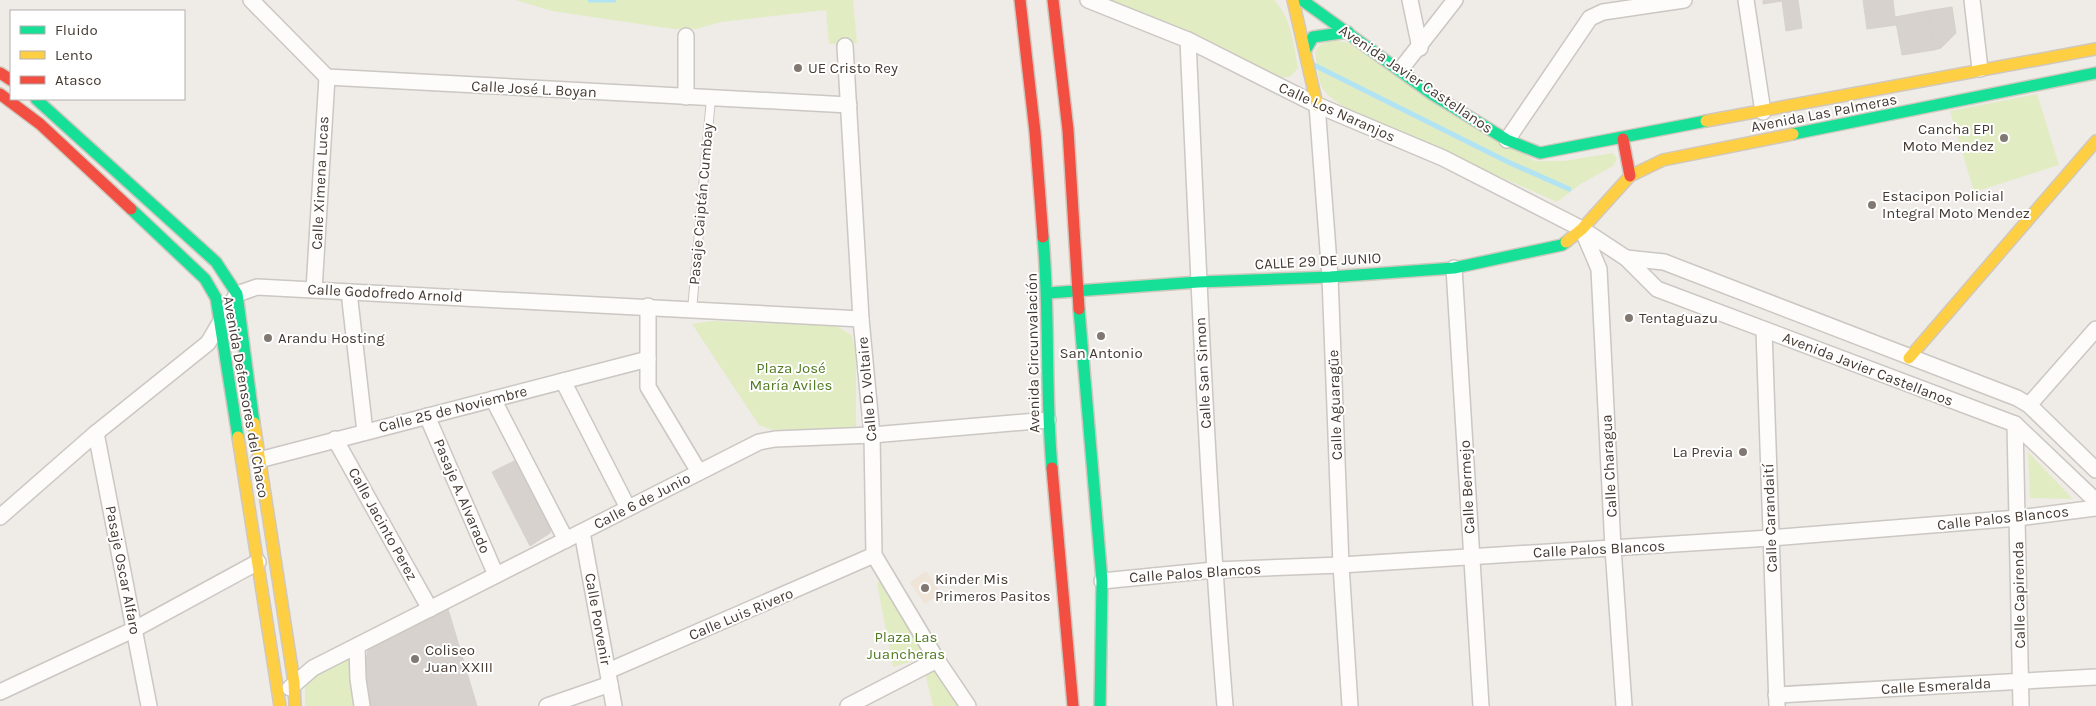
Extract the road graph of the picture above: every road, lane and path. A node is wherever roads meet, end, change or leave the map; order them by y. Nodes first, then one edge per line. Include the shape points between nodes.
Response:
1 (251, 0) edge
2 (1020, 0) edge
3 (1053, 0) edge
4 (1088, 0) edge
5 (1293, 0) edge
6 (1302, 0) edge
7 (1410, 0) edge
8 (1455, 0) edge
9 (1684, 0) edge
10 (1746, 0) edge
11 (1972, 0) edge
12 (1348, 32) junction
13 (686, 36) dead end
14 (1188, 40) junction
15 (845, 46) dead end
16 (1420, 48) junction
17 (2096, 50) edge
18 (1305, 51) junction
19 (1401, 69) junction
20 (1980, 69) junction
21 (2096, 73) edge
22 (327, 77) junction
23 (0, 94) edge
24 (686, 97) junction
25 (711, 98) junction
26 (37, 100) edge
27 (849, 105) junction
28 (1317, 105) junction
29 (1763, 112) junction
30 (1623, 139) junction
31 (1507, 140) junction
32 (2096, 141) edge
33 (1630, 176) junction
34 (1582, 229) junction
35 (1626, 258) junction
36 (1454, 268) junction
37 (1330, 277) junction
38 (1198, 282) junction
39 (314, 290) junction
40 (349, 292) junction
41 (1078, 292) junction
42 (237, 294) junction
43 (1048, 294) junction
44 (648, 306) junction
45 (692, 310) junction
46 (861, 319) junction
47 (221, 322) junction
48 (2096, 329) edge
49 (1764, 330) junction
50 (1909, 358) junction
51 (648, 359) junction
52 (563, 381) junction
53 (493, 399) junction
54 (2029, 405) junction
55 (427, 416) junction
56 (1048, 420) junction
57 (2015, 424) junction
58 (365, 432) junction
59 (96, 433) junction
60 (872, 435) junction
61 (335, 439) junction
62 (259, 460) junction
63 (2096, 470) edge
64 (699, 472) junction
65 (2096, 501) edge
66 (628, 508) junction
67 (2096, 508) edge
68 (0, 517) edge
69 (2018, 518) junction
70 (582, 532) junction
71 (1770, 538) junction
72 (566, 540) junction
73 (1613, 548) junction
74 (874, 555) junction
75 (1472, 556) junction
76 (258, 562) junction
77 (1341, 565) junction
78 (1214, 570) junction
79 (496, 575) junction
80 (1102, 581) junction
81 (430, 609) junction
82 (135, 629) junction
83 (357, 646) junction
84 (937, 660) junction
85 (609, 677) junction
86 (2096, 677) edge
87 (2020, 681) junction
88 (294, 682) junction
89 (0, 692) edge
90 (1777, 701) edge
91 (279, 704) edge
92 (149, 706) edge
93 (294, 706) edge
94 (362, 706) edge
95 (547, 706) edge
96 (614, 706) edge
97 (848, 706) edge
98 (968, 706) edge
99 (1073, 706) edge
100 (1100, 706) edge
101 (1225, 706) edge
102 (1350, 706) edge
103 (1481, 706) edge
104 (1624, 706) edge
105 (2021, 706) edge

1 - 22 street
2 - 43 main road, Avenida Circunvalación
3 - 41 main road via 1068,130
4 - 14 street, Calle Los Naranjos
5 - 18 main road
6 - 12 main road, Avenida Javier Castellanos
7 - 16 street
8 - 16 street
9 - 31 street via 1604,12 1590,18
10 - 29 street
11 - 20 street
12 - 18 main road via 1313,37
12 - 19 main road, Avenida Javier Castellanos
13 - 24 street
14 - 28 street, Calle Los Naranjos
14 - 38 street, Calle San Simon
15 - 27 street, Calle D. Voltaire
16 - 19 street
17 - 20 main road, Avenida Las Palmeras
18 - 28 main road
19 - 31 main road, Avenida Javier Castellanos via 1432,94
20 - 29 main road, Avenida Las Palmeras
21 - 33 main road, Avenida Las Palmeras via 1663,160
22 - 24 street, Calle José L. Boyan
22 - 39 street, Calle Ximena Lucas
23 - 47 main road, Avenida Defensores del Chaco via 40,124 205,279 216,298
24 - 25 street, Calle José L. Boyan
25 - 27 street, Calle José L. Boyan
25 - 45 lane, Pasaje Caiptán Cumbay
26 - 42 main road, Avenida Defensores del Chaco via 216,262
27 - 46 street, Calle D. Voltaire
28 - 34 street, Calle Los Naranjos via 1443,158
28 - 37 street, Calle Aguaragüe
29 - 30 main road, Avenida Las Palmeras
30 - 31 main road, Avenida Javier Castellanos via 1540,154
30 - 33 main road
32 - 50 main road
33 - 34 main road, Avenida Las Palmeras
34 - 35 street, Avenida Javier Castellanos
34 - 36 main road, CALLE 29 DE JUNIO via 1562,245
34 - 73 street, Calle Charagua via 1600,269
35 - 49 street, Avenida Javier Castellanos via 1657,289
35 - 50 street, Avenida Javier Castellanos via 1664,262
36 - 37 main road, CALLE 29 DE JUNIO
36 - 75 street, Calle Bermejo
37 - 38 main road, CALLE 29 DE JUNIO
37 - 77 street, Calle Aguaragüe
38 - 41 main road, CALLE 29 DE JUNIO
38 - 78 street, Calle San Simon
39 - 40 street, Calle Godofredo Arnold
39 - 42 street, Calle Godofredo Arnold via 257,287
40 - 44 street, Calle Godofredo Arnold
40 - 58 street
41 - 43 main road, CALLE 29 DE JUNIO
41 - 80 main road
42 - 47 street
42 - 62 main road, Avenida Defensores del Chaco
43 - 56 main road, Avenida Circunvalación
44 - 45 street, Calle Godofredo Arnold
44 - 51 street
45 - 46 street, Calle Godofredo Arnold
46 - 60 street, Calle D. Voltaire
47 - 59 street via 208,343
47 - 76 main road, Avenida Defensores del Chaco
48 - 54 street
49 - 57 street, Avenida Javier Castellanos
49 - 71 street, Calle Carandaití
50 - 54 street, Avenida Javier Castellanos
51 - 52 street, Calle 25 de Noviembre
51 - 64 street via 648,388
52 - 53 street, Calle 25 de Noviembre
52 - 66 street
53 - 55 street, Calle 25 de Noviembre
53 - 72 street
54 - 63 street, Avenida Javier Castellanos
55 - 58 street, Calle 25 de Noviembre
55 - 79 street, Pasaje A. Alvarado
56 - 60 street, Calle 6 de Junio
56 - 99 main road, Avenida Circunvalación
57 - 65 street, Avenida Javier Castellanos
57 - 69 street, Calle Capirenda
58 - 61 street, Calle 25 de Noviembre
59 - 68 street
59 - 82 street, Pasaje Oscar Alfaro
60 - 64 street, Calle 6 de Junio via 758,442
60 - 74 street, Calle D. Voltaire
61 - 62 street, Calle 25 de Noviembre
61 - 81 street, Calle Jacinto Perez
62 - 88 main road, Avenida Defensores del Chaco
64 - 66 street, Calle 6 de Junio
66 - 70 street, Calle 6 de Junio
67 - 69 street, Calle Palos Blancos
69 - 71 street, Calle Palos Blancos
69 - 87 street, Calle Capirenda
70 - 72 street, Calle 6 de Junio
70 - 85 street, Calle Porvenir
71 - 73 street, Calle Palos Blancos
71 - 90 street, Calle Carandaití
72 - 79 street, Calle 6 de Junio
73 - 75 street, Calle Palos Blancos
73 - 104 street, Calle Charagua
74 - 84 street
74 - 85 street, Calle Luis Rivero
75 - 77 street, Calle Palos Blancos
75 - 103 street, Calle Bermejo
76 - 82 street
76 - 91 main road, Avenida Defensores del Chaco
77 - 78 street, Calle Palos Blancos
77 - 102 street, Calle Aguaragüe
78 - 80 street, Calle Palos Blancos
78 - 101 street, Calle San Simon
79 - 81 street, Calle 6 de Junio
80 - 100 main road
81 - 83 street, Calle 6 de Junio
82 - 89 street
82 - 92 street, Pasaje Oscar Alfaro
83 - 88 street, Calle 6 de Junio via 313,668
83 - 94 street
84 - 97 street
84 - 98 street
85 - 95 street, Calle Luis Rivero
85 - 96 street, Calle Porvenir
86 - 87 street, Calle Esmeralda
87 - 90 street, Calle Esmeralda
87 - 105 street, Calle Capirenda
88 - 91 street, Calle 6 de Junio
88 - 93 main road, Avenida Defensores del Chaco

